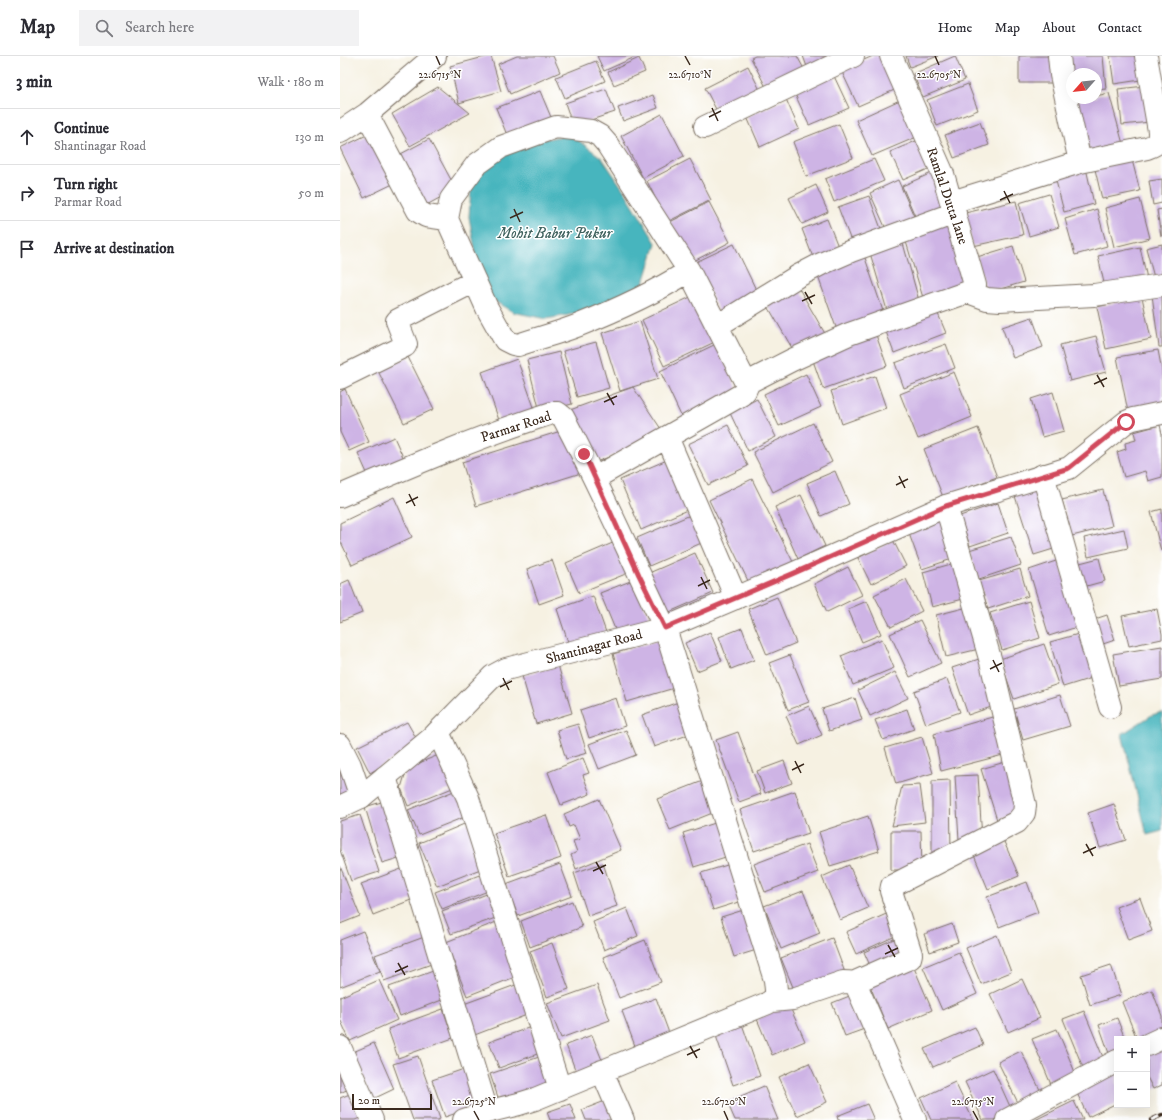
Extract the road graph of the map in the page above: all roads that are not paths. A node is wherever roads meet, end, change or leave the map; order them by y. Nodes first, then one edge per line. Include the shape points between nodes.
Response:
1 (435, 56) edge
2 (853, 56) edge
3 (891, 56) edge
4 (1058, 56) edge
5 (1146, 56) edge
6 (367, 114) junction
7 (705, 127) dead end
8 (340, 132) edge
9 (1080, 162) junction
10 (953, 208) junction
11 (447, 219) junction
12 (689, 271) junction
13 (475, 281) junction
14 (1162, 285) edge
15 (968, 292) junction
16 (717, 326) junction
17 (340, 378) edge
18 (749, 382) junction
19 (1162, 413) edge
20 (667, 437) junction
21 (1043, 475) junction
22 (595, 478) junction
23 (340, 496) edge
24 (946, 506) junction
25 (736, 598) junction
26 (665, 628) junction
27 (1110, 708) dead end
28 (438, 732) junction
29 (340, 745) edge
30 (385, 777) junction
31 (361, 797) junction
32 (340, 807) edge
33 (853, 983) junction
34 (772, 1000) junction
35 (1162, 1038) edge
36 (1150, 1044) edge
37 (340, 1047) edge
38 (1114, 1063) edge
39 (602, 1071) junction
40 (560, 1089) junction
41 (486, 1112) junction
42 (372, 1120) edge
43 (464, 1120) edge
44 (623, 1120) edge
45 (915, 1120) edge
46 (1007, 1120) edge

1 - 6 street
2 - 7 street
3 - 10 street, Ramlal Dutta lane via 943,174
4 - 9 street
5 - 9 street via 1159,131 1156,145
6 - 8 street
6 - 11 street via 418,211 426,216
9 - 10 street
10 - 15 street, Ramlal Dutta lane via 975,285
10 - 16 street via 821,264
11 - 12 street via 450,199 476,165 501,147 556,128 591,131 607,144
11 - 13 street
12 - 13 street via 643,298 578,326 518,344 505,340
12 - 16 street
13 - 17 street via 398,320 405,346
14 - 15 street via 1094,295 1000,300 987,299
15 - 18 street via 849,334
16 - 18 street via 744,380
18 - 20 street via 741,395
19 - 21 street, Shantinagar Road via 1133,418 1072,466
20 - 22 street
20 - 25 street
21 - 24 street, Shantinagar Road
21 - 27 street
22 - 23 street, Parmar Road via 563,417 552,413 437,455
22 - 26 street, Parmar Road
24 - 25 street, Shantinagar Road
24 - 33 street via 991,662 1025,805 1024,813 1017,822 892,886 891,892 911,954 910,958
25 - 26 street, Shantinagar Road
26 - 28 street, Shantinagar Road via 506,669 493,676
26 - 34 street, Parmar Road via 775,980 776,997
28 - 30 street, Shantinagar Road
28 - 40 street via 468,798
29 - 31 street
30 - 31 street, Shantinagar Road
30 - 41 street
31 - 32 street, Shantinagar Road
33 - 34 street via 843,982 793,999
33 - 45 street
34 - 39 street
35 - 36 street
37 - 42 street
38 - 46 street
39 - 40 street
39 - 44 street
40 - 41 street via 519,1104
41 - 43 street

